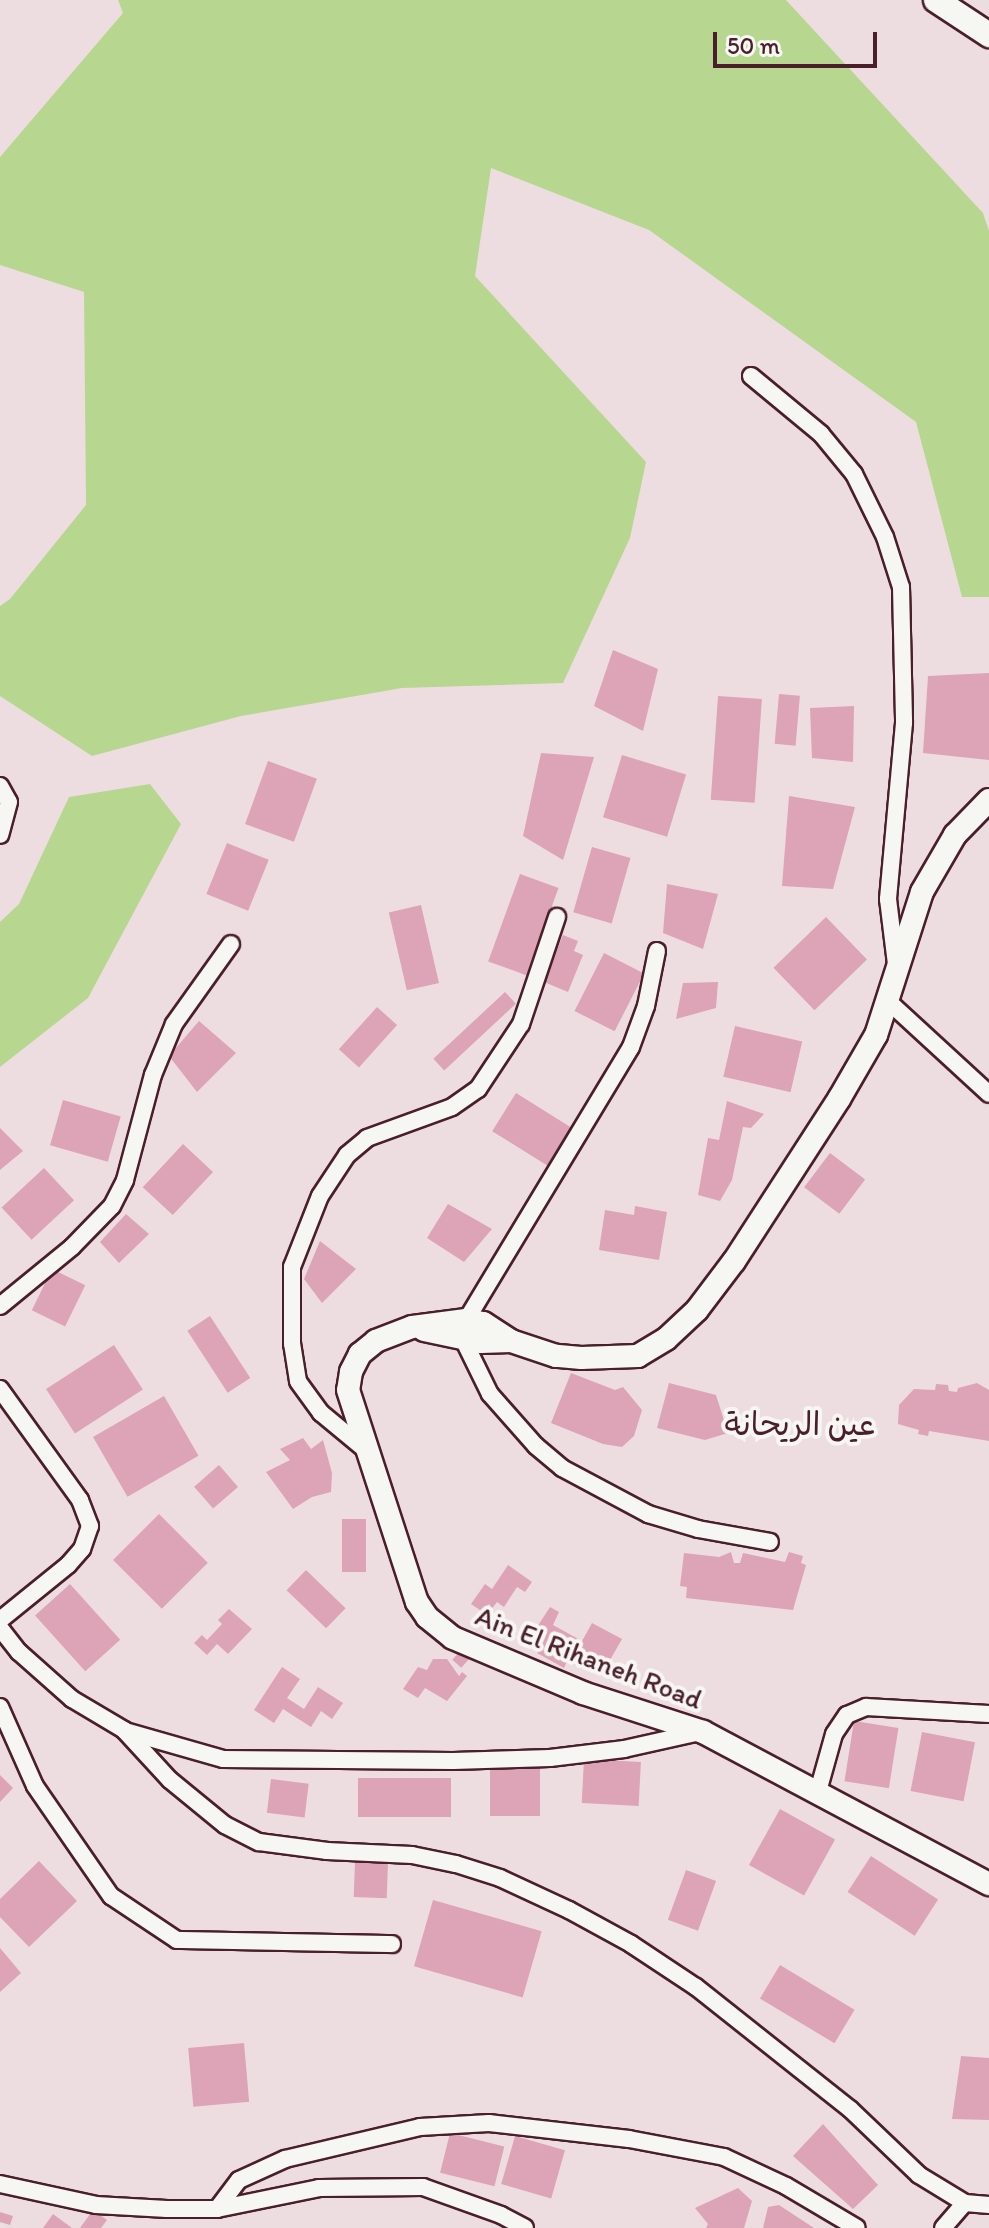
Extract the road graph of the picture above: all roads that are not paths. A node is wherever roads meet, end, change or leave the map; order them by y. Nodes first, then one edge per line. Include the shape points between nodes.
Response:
1 (936, 0) edge
2 (989, 35) edge
3 (751, 376) dead end
4 (0, 786) edge
5 (989, 800) edge
6 (0, 835) edge
7 (557, 917) dead end
8 (231, 944) dead end
9 (657, 951) dead end
10 (897, 974) junction
11 (888, 1001) junction
12 (989, 1094) edge
13 (0, 1306) edge
14 (473, 1331) junction
15 (0, 1389) edge
16 (367, 1451) junction
17 (770, 1542) dead end
18 (0, 1620) edge
19 (0, 1628) edge
20 (0, 1707) edge
21 (989, 1714) edge
22 (124, 1730) junction
23 (703, 1732) junction
24 (817, 1795) junction
25 (989, 1884) edge
26 (392, 1944) dead end
27 (0, 2184) edge
28 (965, 2203) junction
29 (989, 2205) edge
30 (217, 2209) junction
31 (525, 2228) edge
32 (857, 2228) edge
33 (943, 2228) edge

1 - 2 main road
3 - 10 street via 821,434 854,474 885,537 901,587 904,723 888,899
4 - 6 street via 9,802
5 - 10 street via 935,865
7 - 16 street via 521,1024 478,1089 452,1107 367,1138 347,1155 320,1196 292,1267 292,1344 298,1381 321,1413
8 - 13 street via 174,1024 112,1206
9 - 14 street via 631,1047 482,1295
10 - 11 street
11 - 12 street
11 - 14 street via 876,1035 780,1193 697,1310 666,1339 638,1356 616,1359 556,1356
14 - 16 street, Ain El Rihaneh Road via 412,1327 376,1341 360,1354 348,1390
14 - 17 street via 479,1378 536,1446 562,1468 648,1514
15 - 18 street via 80,1500 90,1526 82,1549 68,1565
16 - 23 street, Ain El Rihaneh Road via 417,1602 427,1617 471,1647 583,1693
19 - 22 street via 72,1699
20 - 26 street via 35,1786 111,1896 177,1940
21 - 24 street via 866,1707 847,1715 834,1734
22 - 23 street via 223,1759 453,1761 550,1758
22 - 28 street via 190,1797 225,1825 259,1842 412,1855 456,1864 510,1883 631,1944 758,2034 850,2109 919,2175
23 - 24 street, Ain El Rihaneh Road
24 - 25 street, Ain El Rihaneh Road
27 - 30 street via 96,2205
28 - 29 street
28 - 33 street
30 - 31 street via 319,2188 391,2185 423,2187
30 - 32 street via 239,2180 285,2159 420,2127 489,2123 629,2139 724,2157

